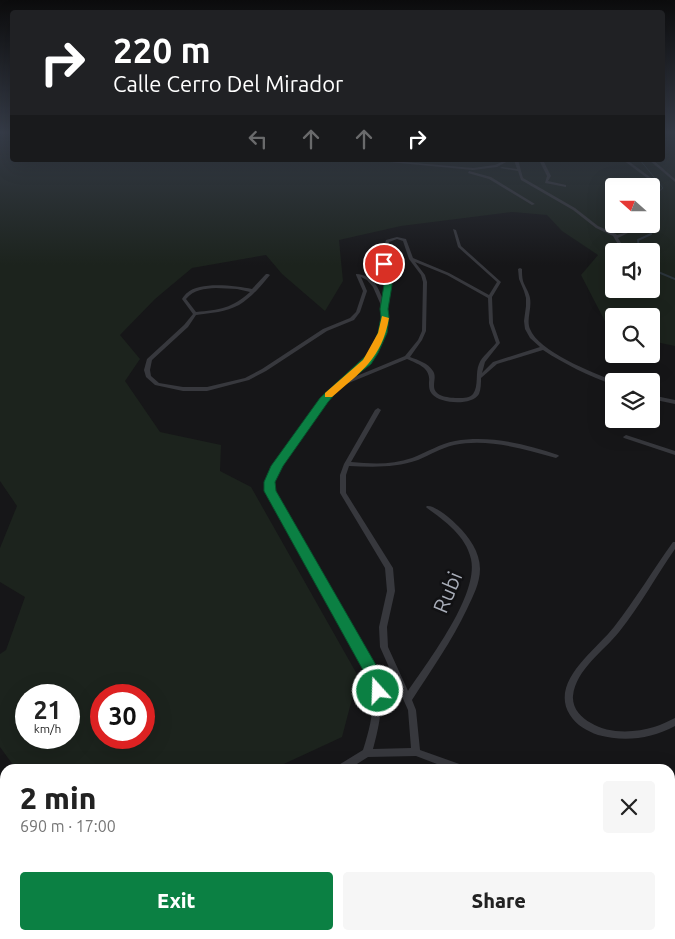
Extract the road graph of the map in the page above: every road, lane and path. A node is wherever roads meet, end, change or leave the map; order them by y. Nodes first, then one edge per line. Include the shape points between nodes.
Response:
1 (486, 177) edge
2 (521, 177) edge
3 (549, 177) edge
4 (490, 178) joint
5 (565, 186) dead end
6 (533, 204) dead end
7 (454, 230) dead end
8 (626, 233) edge
9 (618, 237) junction
10 (621, 243) edge
11 (411, 259) junction
12 (520, 269) dead end
13 (268, 274) dead end
14 (253, 291) junction
15 (490, 297) junction
16 (384, 309) junction
17 (194, 314) junction
18 (543, 348) junction
19 (407, 357) junction
20 (480, 377) junction
21 (605, 379) edge
22 (336, 386) junction
23 (660, 399) edge
24 (675, 402) edge
25 (378, 410) dead end
26 (626, 438) dead end
27 (675, 453) edge
28 (556, 456) dead end
29 (347, 464) junction
30 (429, 507) dead end
31 (675, 544) edge
32 (408, 698) junction
33 (675, 722) edge
34 (416, 752) junction
35 (367, 753) junction
36 (348, 764) edge
37 (448, 764) edge

1 - 4 street
2 - 9 street via 574,208 597,227
3 - 5 street via 546,182
4 - 6 street
7 - 15 street via 459,246 499,282
8 - 9 street
9 - 10 street
11 - 15 street via 448,274
11 - 16 street via 405,240 387,241 384,253 388,285
11 - 19 street via 425,282 424,331
12 - 18 street via 521,285 528,298 527,331
13 - 14 street
14 - 17 street via 231,309
14 - 17 street via 226,286 190,292 184,299
15 - 20 street via 491,323 498,343 482,362
16 - 17 street via 373,281 358,275 365,291 352,319 325,330 264,370 230,385 208,389 158,384 149,377 150,359 186,326
16 - 22 street via 382,333 374,353
18 - 20 street via 495,363
18 - 21 street
19 - 20 street via 429,370 431,388 441,398 471,398 480,388
19 - 22 street
22 - 35 street via 277,466 269,482 270,491 376,679 379,709
23 - 24 street
25 - 29 street
26 - 27 street
28 - 29 street via 498,443 461,442 394,465
29 - 32 street via 343,493 389,568 391,591 383,627 384,647
30 - 32 street, Rubi via 452,522 469,545 476,568 473,587 457,618
31 - 33 street via 615,631 579,673 568,697 572,712 599,732 618,736 643,735
32 - 34 street
34 - 35 street
34 - 37 street
35 - 36 street

